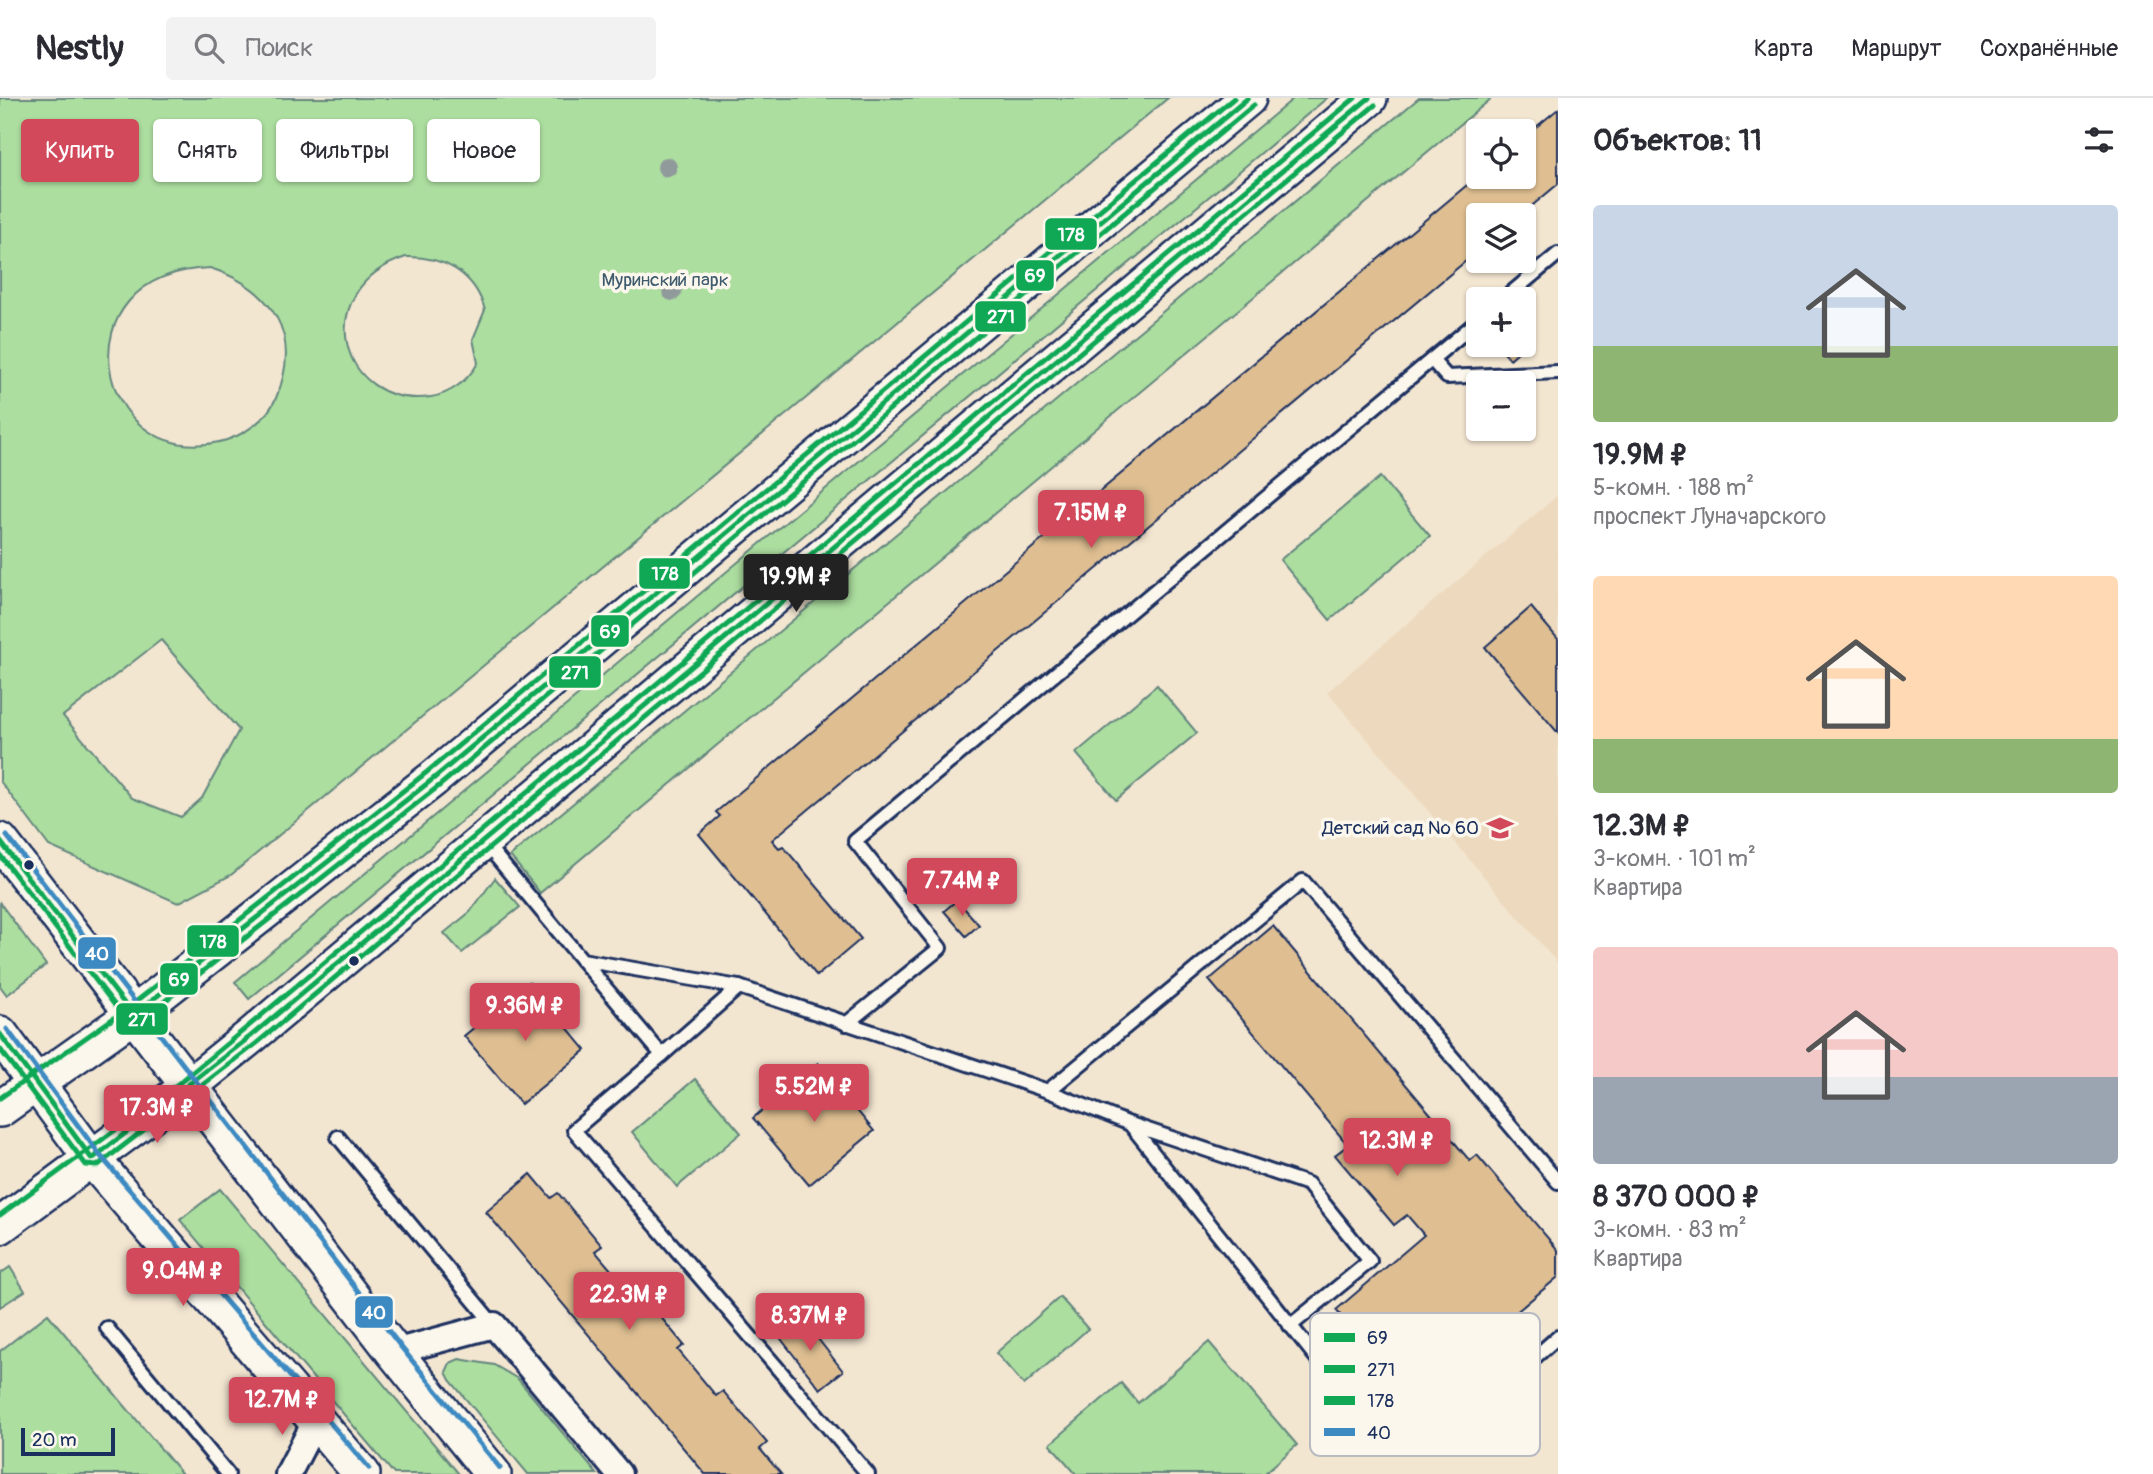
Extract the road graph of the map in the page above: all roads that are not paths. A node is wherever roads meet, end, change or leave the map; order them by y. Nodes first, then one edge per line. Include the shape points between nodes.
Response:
1 (1248, 98) edge
2 (1369, 98) edge
3 (1558, 254) edge
4 (1518, 287) edge
5 (1466, 331) edge
6 (1432, 360) junction
7 (1558, 372) edge
8 (0, 841) edge
9 (482, 841) junction
10 (582, 960) junction
11 (739, 987) junction
12 (133, 1015) junction
13 (846, 1024) junction
14 (0, 1034) edge
15 (662, 1055) junction
16 (36, 1083) junction
17 (188, 1087) junction
18 (1048, 1091) junction
19 (0, 1109) edge
20 (1130, 1124) junction
21 (338, 1137) dead end
22 (92, 1159) junction
23 (1558, 1182) edge
24 (0, 1226) edge
25 (494, 1325) junction
26 (1290, 1325) junction
27 (107, 1328) dead end
28 (1558, 1337) edge
29 (1310, 1350) edge
30 (394, 1352) junction
31 (1540, 1352) edge
32 (316, 1420) junction
33 (228, 1474) edge
34 (288, 1474) edge
35 (362, 1474) edge
36 (493, 1474) edge
37 (619, 1474) edge
38 (868, 1474) edge

1 - 12 main road via 433,779
2 - 9 main road
3 - 4 lane
5 - 6 lane
6 - 7 lane via 1447,377
6 - 13 lane via 855,841 940,948
8 - 12 main road
9 - 10 lane
9 - 17 main road
10 - 11 lane
10 - 15 lane
11 - 13 lane
11 - 15 lane
12 - 16 main road
12 - 17 main road
13 - 18 lane
14 - 16 main road
15 - 38 lane via 574,1130
16 - 19 main road
16 - 22 main road
17 - 22 main road
17 - 30 main road
18 - 20 lane
18 - 23 lane via 1303,881
20 - 26 lane
20 - 26 lane via 1308,1184 1370,1261
21 - 25 lane
22 - 24 main road
22 - 32 main road
25 - 30 street
25 - 37 street
26 - 29 lane
27 - 33 lane
28 - 31 lane
30 - 36 main road
32 - 34 street
32 - 35 main road

